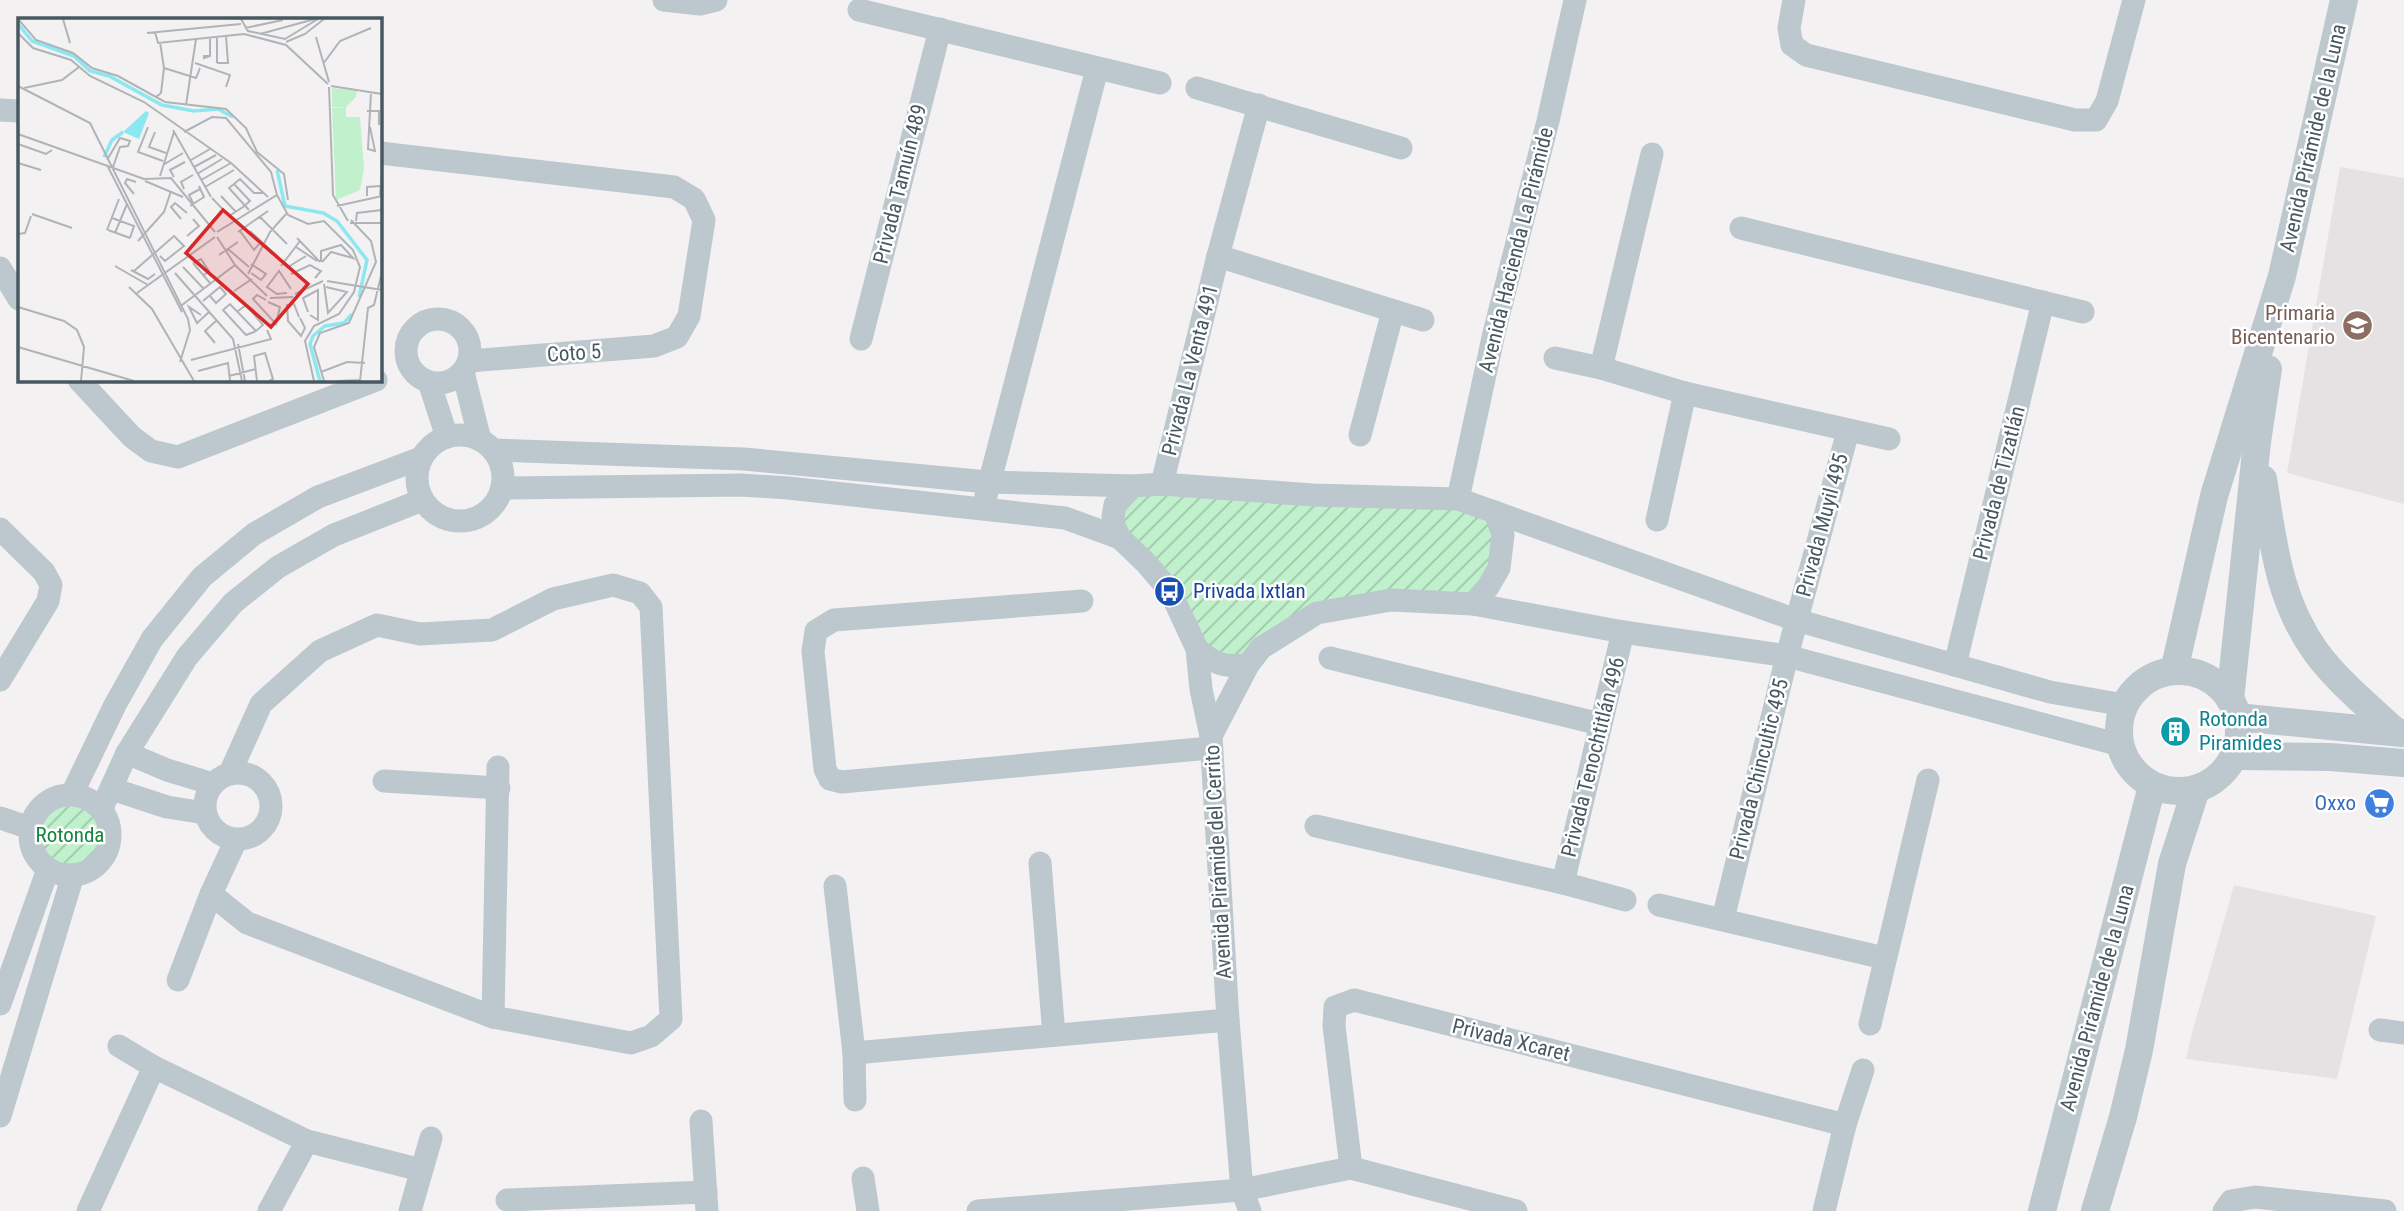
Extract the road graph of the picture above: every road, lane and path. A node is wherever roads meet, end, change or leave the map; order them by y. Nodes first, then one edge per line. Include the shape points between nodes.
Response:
1 (664, 0) edge
2 (716, 0) edge
3 (1575, 0) edge
4 (1794, 0) edge
5 (2134, 0) edge
6 (2344, 0) edge
7 (859, 10) dead end
8 (940, 29) junction
9 (1097, 69) junction
10 (1160, 83) dead end
11 (1197, 88) dead end
12 (1259, 105) junction
13 (0, 110) edge
14 (18, 111) edge
15 (1401, 148) dead end
16 (382, 153) edge
17 (1652, 154) dead end
18 (1741, 228) dead end
19 (1218, 256) junction
20 (0, 268) edge
21 (2282, 276) junction
22 (18, 297) edge
23 (2043, 302) junction
24 (1393, 312) junction
25 (2083, 312) dead end
26 (1423, 320) dead end
27 (861, 339) dead end
28 (1555, 358) dead end
29 (410, 366) junction
30 (466, 366) junction
31 (1601, 368) junction
32 (382, 377) edge
33 (81, 382) edge
34 (370, 382) edge
35 (429, 382) junction
36 (1685, 393) junction
37 (1848, 431) junction
38 (1360, 435) dead end
39 (447, 437) junction
40 (1889, 439) dead end
41 (2257, 442) junction
42 (487, 445) junction
43 (421, 458) junction
44 (988, 482) junction
45 (1162, 484) junction
46 (1133, 486) junction
47 (502, 488) junction
48 (1458, 499) junction
49 (422, 500) junction
50 (984, 508) junction
51 (1494, 512) junction
52 (1657, 520) dead end
53 (0, 529) edge
54 (1120, 538) junction
55 (1082, 601) dead end
56 (1473, 604) junction
57 (1796, 620) junction
58 (1623, 632) junction
59 (1197, 649) junction
60 (1787, 656) junction
61 (1329, 658) dead end
62 (1248, 664) junction
63 (1955, 665) junction
64 (2174, 671) junction
65 (0, 680) edge
66 (2124, 705) junction
67 (2234, 709) junction
68 (1600, 724) junction
69 (2400, 733) edge
70 (1211, 742) junction
71 (2120, 745) junction
72 (127, 753) junction
73 (2234, 756) junction
74 (2404, 763) edge
75 (222, 779) junction
76 (1928, 780) dead end
77 (384, 781) dead end
78 (2152, 786) junction
79 (2196, 789) junction
80 (72, 794) junction
81 (107, 799) junction
82 (205, 813) junction
83 (0, 818) edge
84 (1316, 826) dead end
85 (30, 828) junction
86 (236, 840) junction
87 (1040, 863) dead end
88 (48, 869) junction
89 (73, 875) junction
90 (1563, 883) junction
91 (835, 886) dead end
92 (211, 894) junction
93 (1625, 900) dead end
94 (1659, 905) dead end
95 (1723, 919) junction
96 (1884, 958) junction
97 (178, 980) dead end
98 (0, 1004) edge
99 (492, 1017) junction
100 (1228, 1020) junction
101 (1870, 1024) dead end
102 (2380, 1030) dead end
103 (2404, 1033) edge
104 (1054, 1035) junction
105 (119, 1046) dead end
106 (854, 1053) junction
107 (154, 1067) junction
108 (1863, 1070) dead end
109 (855, 1100) dead end
110 (0, 1116) edge
111 (701, 1121) dead end
112 (1845, 1125) junction
113 (431, 1138) dead end
114 (307, 1141) junction
115 (1350, 1168) junction
116 (421, 1170) junction
117 (863, 1178) dead end
118 (507, 1200) dead end
119 (1246, 1200) edge
120 (706, 1201) edge
121 (571, 1204) edge
122 (88, 1211) edge
123 (269, 1211) edge
124 (410, 1211) edge
125 (868, 1211) edge
126 (978, 1211) edge
127 (1516, 1211) edge
128 (1824, 1211) edge
129 (2042, 1211) edge
130 (2095, 1211) edge
131 (2224, 1211) edge
132 (2385, 1211) edge

1 - 2 street via 701,4
3 - 48 street, Avenida Hacienda La Pirámide
4 - 5 street via 1789,28 1792,45 1806,55 2075,120 2096,120 2106,101
6 - 21 street, Avenida Pirámide de la Luna
7 - 8 street
8 - 9 street
8 - 27 street, Privada Tamuín 489
9 - 10 street
9 - 44 street
11 - 12 street
12 - 15 street
12 - 19 street, Privada La Venta 491
13 - 14 street
16 - 30 street, Coto 5 via 674,187 694,199 705,220 689,316 677,337 654,346
17 - 31 street
18 - 23 street
19 - 24 street, Privada La Venta 491
19 - 45 street, Privada La Venta 491
20 - 22 street
21 - 41 street, Avenida Pirámide de la Luna
21 - 64 street, Avenida Pirámide de la Luna via 2214,496
23 - 25 street
23 - 63 street, Privada de Tizatlán
24 - 26 street, Privada La Venta 491
24 - 38 street
28 - 31 street
29 - 30 street via 407,344 412,334 430,320 442,319 461,329 468,339
29 - 32 street
29 - 35 street
30 - 35 street via 453,379
30 - 42 street
31 - 36 street
33 - 34 street via 132,437 151,451 178,457
35 - 39 street
36 - 37 street
36 - 52 street
37 - 40 street
37 - 57 street, Privada Muyil 495
39 - 42 street via 464,435
39 - 43 street
41 - 67 street, Avenida Pirámide de la Luna
41 - 69 street via 2277,569 2293,612 2316,652
42 - 44 street via 744,459
42 - 47 street via 500,462
43 - 49 street via 416,479
43 - 80 street via 318,497 254,534 202,577 152,639
44 - 46 street
44 - 50 street
45 - 46 street
45 - 48 street
46 - 54 street via 1115,505 1114,526
47 - 49 street via 486,513 473,520 444,519
47 - 50 street via 741,485
48 - 51 street
49 - 72 street via 334,535 278,567 233,603 187,657
50 - 54 street via 1065,518
51 - 56 street via 1503,535 1499,568
51 - 57 street
53 - 65 street via 44,572 51,585 48,601
54 - 59 street, Avenida Pirámide del Cerrito via 1170,591
55 - 70 street via 834,620 816,631 813,651 825,769 830,779 842,782
56 - 58 street
56 - 62 street via 1391,600 1317,613 1261,648
57 - 60 street, Privada Chincultic 495
57 - 63 street
58 - 60 street
58 - 68 street, Privada Tenochtitlán 496
59 - 62 street via 1213,662
59 - 70 street, Avenida Pirámide del Cerrito
60 - 71 street
60 - 95 street, Privada Chincultic 495
61 - 68 street
62 - 70 street
63 - 66 street via 2050,692
64 - 66 street via 2145,681
64 - 67 street via 2216,683
66 - 71 street via 2118,725
67 - 69 street
67 - 73 street via 2238,737
68 - 90 street, Privada Tenochtitlán 496
70 - 100 street, Avenida Pirámide del Cerrito
71 - 78 street via 2131,769
72 - 75 street via 167,770
72 - 81 street
73 - 74 street
73 - 79 street via 2211,782
75 - 82 street via 205,798
75 - 86 street via 242,773 252,776 262,782 271,803 266,824 258,833
75 - 99 street via 261,704 320,651 377,625 420,634 492,630 553,598 613,585 640,593 651,607 671,1019 651,1036 631,1043
76 - 96 street
77 - 99 street via 499,778
78 - 79 street
78 - 129 street, Avenida Pirámide de la Luna
79 - 130 street, Avenida Pirámide de la Luna via 2172,863 2139,1050
80 - 81 street
80 - 85 street via 49,799 33,817
81 - 82 street
81 - 89 street via 110,845 96,866
82 - 86 street via 216,832
83 - 85 street
84 - 90 street
85 - 88 street via 33,851
86 - 92 street
87 - 104 street
88 - 89 street
88 - 98 street
89 - 110 street
90 - 93 street
91 - 106 street
92 - 97 street
92 - 99 street via 247,923
94 - 95 street
95 - 96 street
96 - 101 street
100 - 104 street
100 - 119 street, Avenida Pirámide del Cerrito
102 - 103 street
104 - 106 street
105 - 107 street
106 - 109 street
107 - 114 street
107 - 122 street
108 - 112 street
111 - 120 street
112 - 115 street, Privada Xcaret via 1354,1000 1335,1007 1334,1026
112 - 128 street
113 - 116 street
114 - 116 street
114 - 123 street
115 - 119 street
115 - 127 street
116 - 124 street
117 - 125 street
118 - 121 street
119 - 126 street
120 - 121 street
131 - 132 street via 2231,1201 2255,1198

